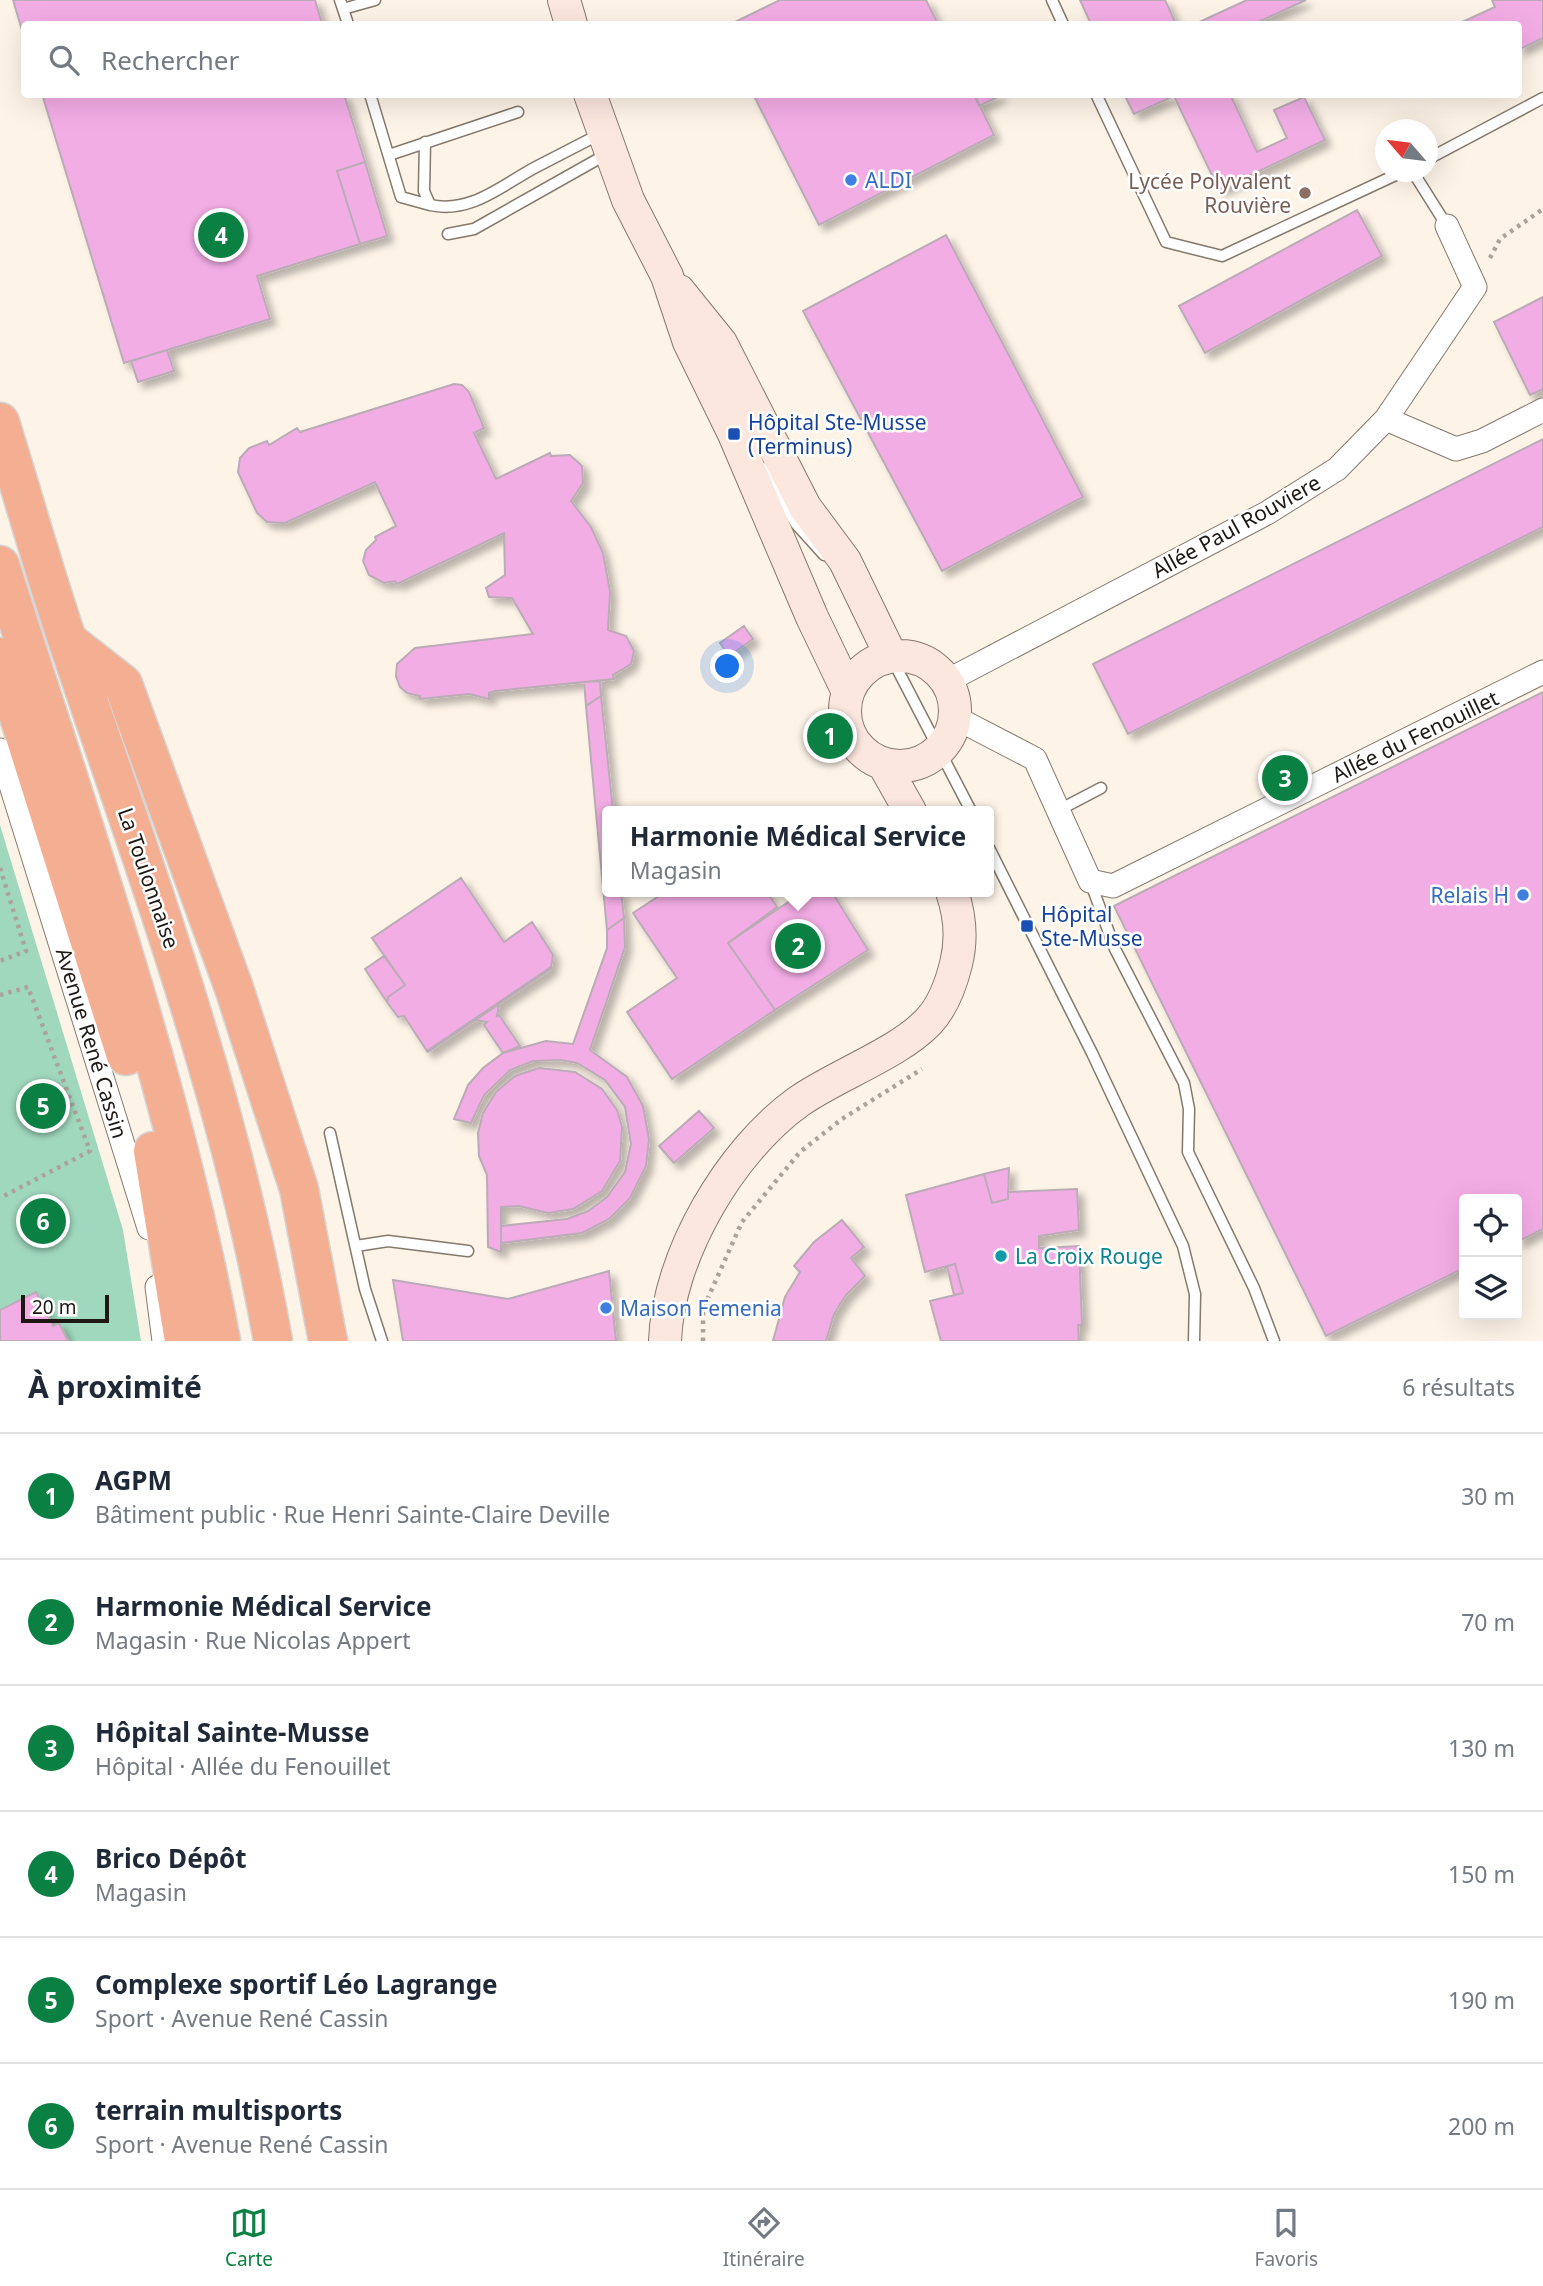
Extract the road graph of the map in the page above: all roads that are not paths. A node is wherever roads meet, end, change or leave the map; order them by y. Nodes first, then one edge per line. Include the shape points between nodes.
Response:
1 (375, 0) edge
2 (564, 0) edge
3 (1052, 0) edge
4 (342, 4) edge
5 (347, 21) edge
6 (570, 21) edge
7 (1062, 21) edge
8 (371, 98) edge
9 (591, 98) edge
10 (1098, 98) edge
11 (1543, 98) edge
12 (518, 112) dead end
13 (425, 142) junction
14 (606, 143) junction
15 (1438, 153) edge
16 (388, 155) junction
17 (1381, 182) edge
18 (1419, 182) edge
19 (430, 205) junction
20 (1447, 226) joint
21 (448, 234) dead end
22 (667, 276) junction
23 (1543, 410) edge
24 (1386, 419) junction
25 (0, 422) edge
26 (734, 433) junction
27 (0, 565) edge
28 (68, 641) junction
29 (891, 656) junction
30 (0, 657) edge
31 (1543, 672) edge
32 (947, 681) junction
33 (848, 692) junction
34 (956, 718) junction
35 (0, 750) edge
36 (932, 757) junction
37 (884, 765) junction
38 (1101, 788) dead end
39 (907, 806) edge
40 (923, 806) edge
41 (967, 806) edge
42 (1059, 810) junction
43 (994, 858) edge
44 (1090, 881) junction
45 (953, 897) edge
46 (330, 1133) dead end
47 (356, 1246) junction
48 (468, 1251) dead end
49 (164, 1341) edge
50 (184, 1341) edge
51 (221, 1341) edge
52 (272, 1341) edge
53 (328, 1341) edge
54 (382, 1341) edge
55 (665, 1341) edge
56 (1194, 1341) edge
57 (1274, 1341) edge

1 - 4 lane
2 - 6 main road
3 - 7 lane
4 - 5 lane
8 - 16 lane
9 - 14 main road
10 - 17 lane via 1166,242 1222,256
11 - 15 lane
12 - 13 lane
13 - 16 lane
13 - 19 lane via 424,191
14 - 19 lane via 483,198 458,206
14 - 21 lane via 474,229
14 - 22 main road via 628,200
16 - 19 lane via 401,197
18 - 20 lane
20 - 24 street, Allée Paul Rouviere via 1475,287
22 - 26 main road via 689,342
22 - 29 main road via 721,343 806,507 845,561
23 - 24 street via 1456,449
24 - 32 street, Allée Paul Rouviere via 1337,469 1267,513
25 - 28 highway, La Toulonnaise
26 - 29 lane via 768,474 796,524 844,579
26 - 33 main road
27 - 51 highway via 125,958 204,1253
28 - 52 highway, La Toulonnaise via 191,1001 257,1252
28 - 53 highway via 123,684 234,988 299,1189
29 - 32 main road via 929,663
29 - 33 main road via 858,675
29 - 36 lane
30 - 50 highway via 158,1168
31 - 44 street, Allée du Fenouillet via 1113,886
32 - 34 main road via 955,699
33 - 37 main road via 847,728 867,757
34 - 36 main road via 953,731
34 - 42 street via 1035,760
35 - 49 street, Avenue René Cassin via 149,1223
36 - 37 main road via 912,766
36 - 40 main road
36 - 41 lane
37 - 39 main road
38 - 42 lane
42 - 44 street
43 - 56 lane via 1183,1246 1195,1294
44 - 57 lane via 1115,948 1184,1083 1188,1152 1254,1288
45 - 55 main road via 959,949 950,988 929,1021 798,1102 729,1172 686,1252
46 - 47 lane
47 - 48 lane via 388,1241
47 - 54 lane

